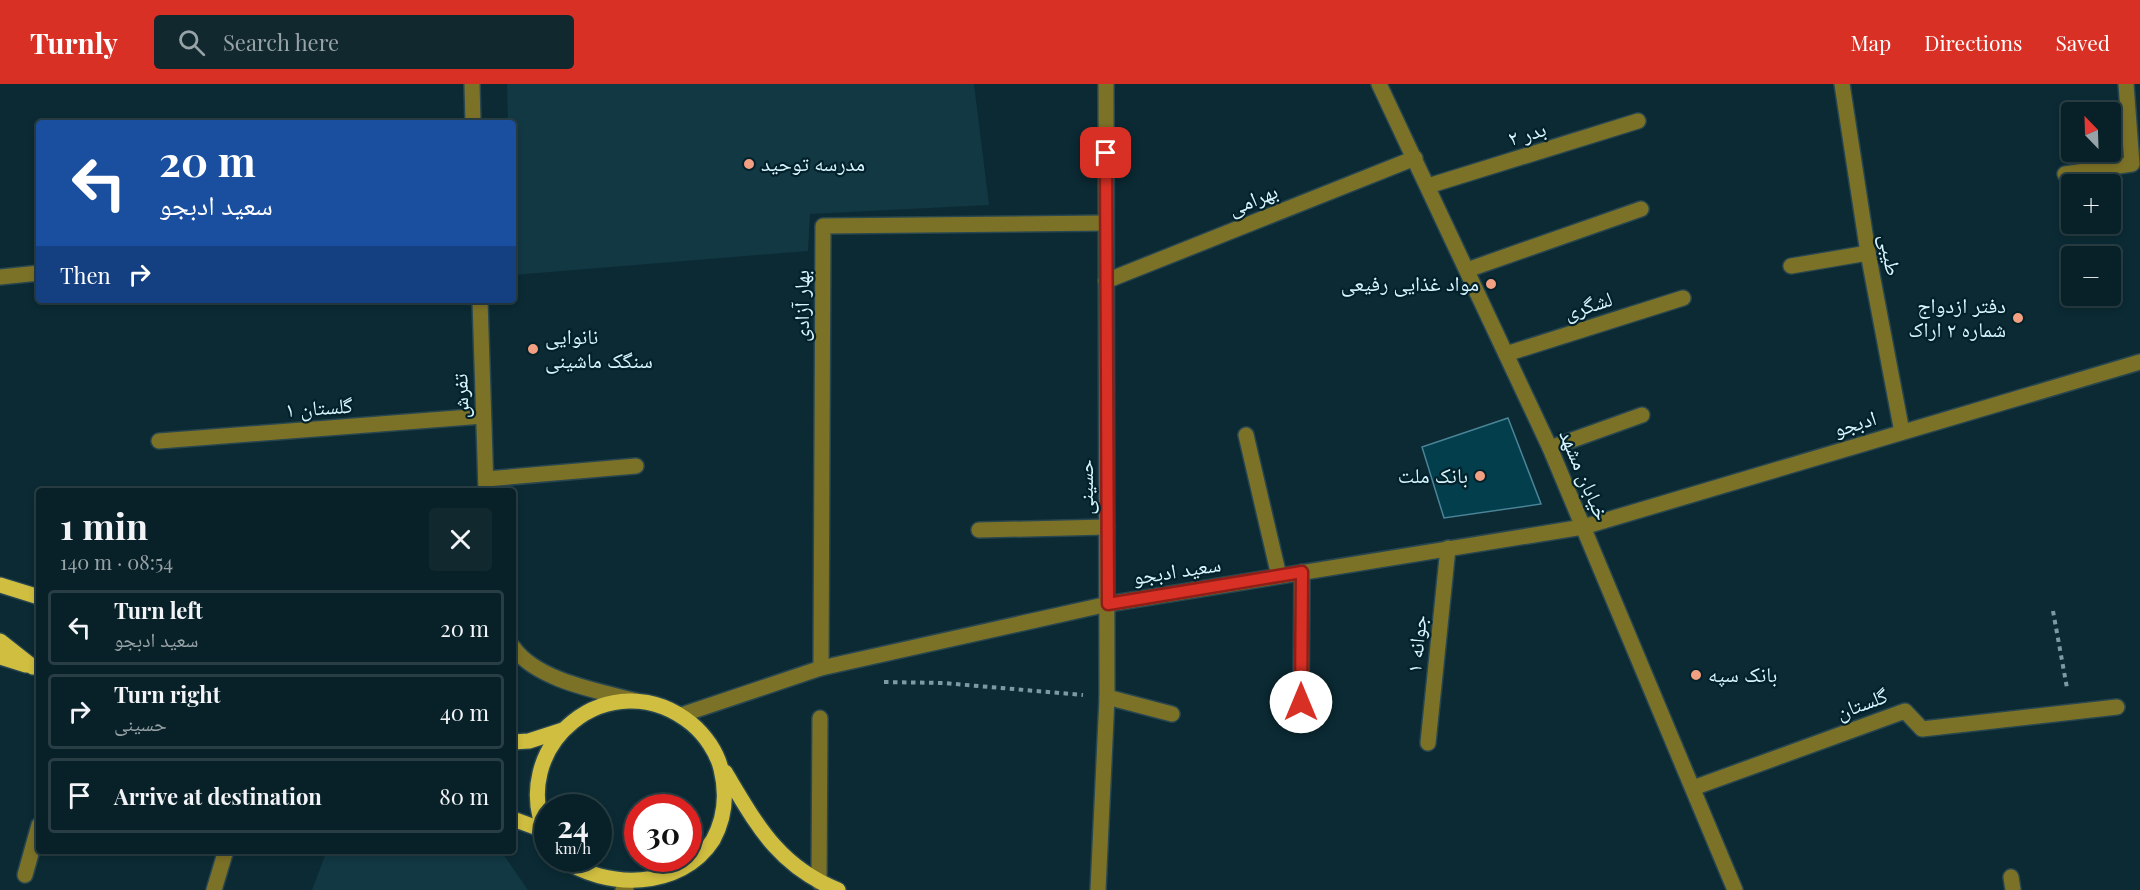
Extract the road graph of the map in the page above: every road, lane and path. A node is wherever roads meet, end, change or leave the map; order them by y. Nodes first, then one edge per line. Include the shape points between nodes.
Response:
1 (472, 84) edge
2 (1106, 84) edge
3 (1842, 84) edge
4 (2126, 84) edge
5 (1381, 85) edge
6 (473, 120) edge
7 (1638, 121) dead end
8 (1415, 158) junction
9 (2065, 174) dead end
10 (1428, 186) junction
11 (1641, 209) dead end
12 (1106, 223) junction
13 (1868, 253) junction
14 (1791, 266) dead end
15 (1467, 270) junction
16 (36, 273) edge
17 (0, 277) edge
18 (1106, 281) junction
19 (1683, 298) dead end
20 (480, 303) edge
21 (1506, 354) junction
22 (2140, 362) edge
23 (1642, 415) dead end
24 (483, 416) junction
25 (1902, 432) junction
26 (1246, 435) dead end
27 (159, 441) dead end
28 (1550, 448) junction
29 (636, 466) dead end
30 (486, 485) edge
31 (1107, 527) junction
32 (1583, 527) junction
33 (979, 530) dead end
34 (1448, 548) junction
35 (1302, 572) junction
36 (1279, 576) junction
37 (0, 585) edge
38 (36, 596) edge
39 (1108, 604) junction
40 (2053, 611) dead end
41 (0, 641) edge
42 (516, 650) edge
43 (0, 657) edge
44 (36, 668) edge
45 (821, 668) junction
46 (876, 682) dead end
47 (1107, 697) junction
48 (640, 702) junction
49 (1301, 702) dead end
50 (2117, 707) dead end
51 (2071, 713) junction
52 (1172, 714) dead end
53 (681, 715) junction
54 (820, 718) dead end
55 (563, 730) junction
56 (516, 741) edge
57 (1428, 743) dead end
58 (720, 765) junction
59 (1693, 788) junction
60 (536, 794) edge
61 (516, 820) edge
62 (534, 829) edge
63 (36, 837) edge
64 (225, 854) edge
65 (579, 872) edge
66 (26, 875) dead end
67 (819, 882) junction
68 (665, 887) edge
69 (625, 889) edge
70 (214, 890) edge
71 (838, 890) edge
72 (1098, 890) edge
73 (1735, 890) edge

1 - 6 street
2 - 12 street, حسینی
3 - 13 street, طیبی
4 - 9 street via 2132,164
5 - 8 street, خیابان مشهد
7 - 10 street, بدر ۲
8 - 10 street, خیابان مشهد
8 - 18 street, بهرامی
10 - 15 street, خیابان مشهد
11 - 15 street
12 - 18 street, حسینی
12 - 45 street, بهار آزادی via 823,226
13 - 14 street
13 - 25 street, طیبی
15 - 21 street, خیابان مشهد
16 - 17 street
18 - 31 street, حسینی
19 - 21 street, لشگری
20 - 24 street, تفرش
21 - 28 street, خیابان مشهد
22 - 25 street, ادبجو
23 - 28 street
24 - 27 street, گلستان ۱
24 - 30 street, تفرش
25 - 32 street, ادبجو
26 - 36 street
28 - 32 street, خیابان مشهد
29 - 30 street
31 - 33 street
31 - 39 street, حسینی
32 - 34 street, سعید ادبجو
32 - 59 street, خیابان مشهد
34 - 35 street, سعید ادبجو
34 - 57 street, جوانه ۱
35 - 36 street, سعید ادبجو
35 - 49 street
36 - 39 street, سعید ادبجو
37 - 38 main road
39 - 45 street, سعید ادبجو
39 - 47 street, حسینی
40 - 51 path
41 - 44 main road
42 - 48 street via 539,670 560,679
43 - 44 main road
45 - 53 street, سعید ادبجو
46 - 47 path via 943,683
47 - 52 street
47 - 72 street, حسینی
48 - 53 main road
48 - 55 main road via 598,706
50 - 51 street, گلستان
51 - 59 street, گلستان via 1922,729 1905,711
53 - 58 main road via 698,729
54 - 67 street
55 - 56 main road via 530,741
55 - 60 main road via 545,756
58 - 67 main road via 771,844 792,865
58 - 68 main road via 724,803 714,838 694,863
59 - 73 street, خیابان مشهد
61 - 62 main road
63 - 66 street
64 - 70 street
65 - 69 main road via 604,885
67 - 71 main road
68 - 69 main road

